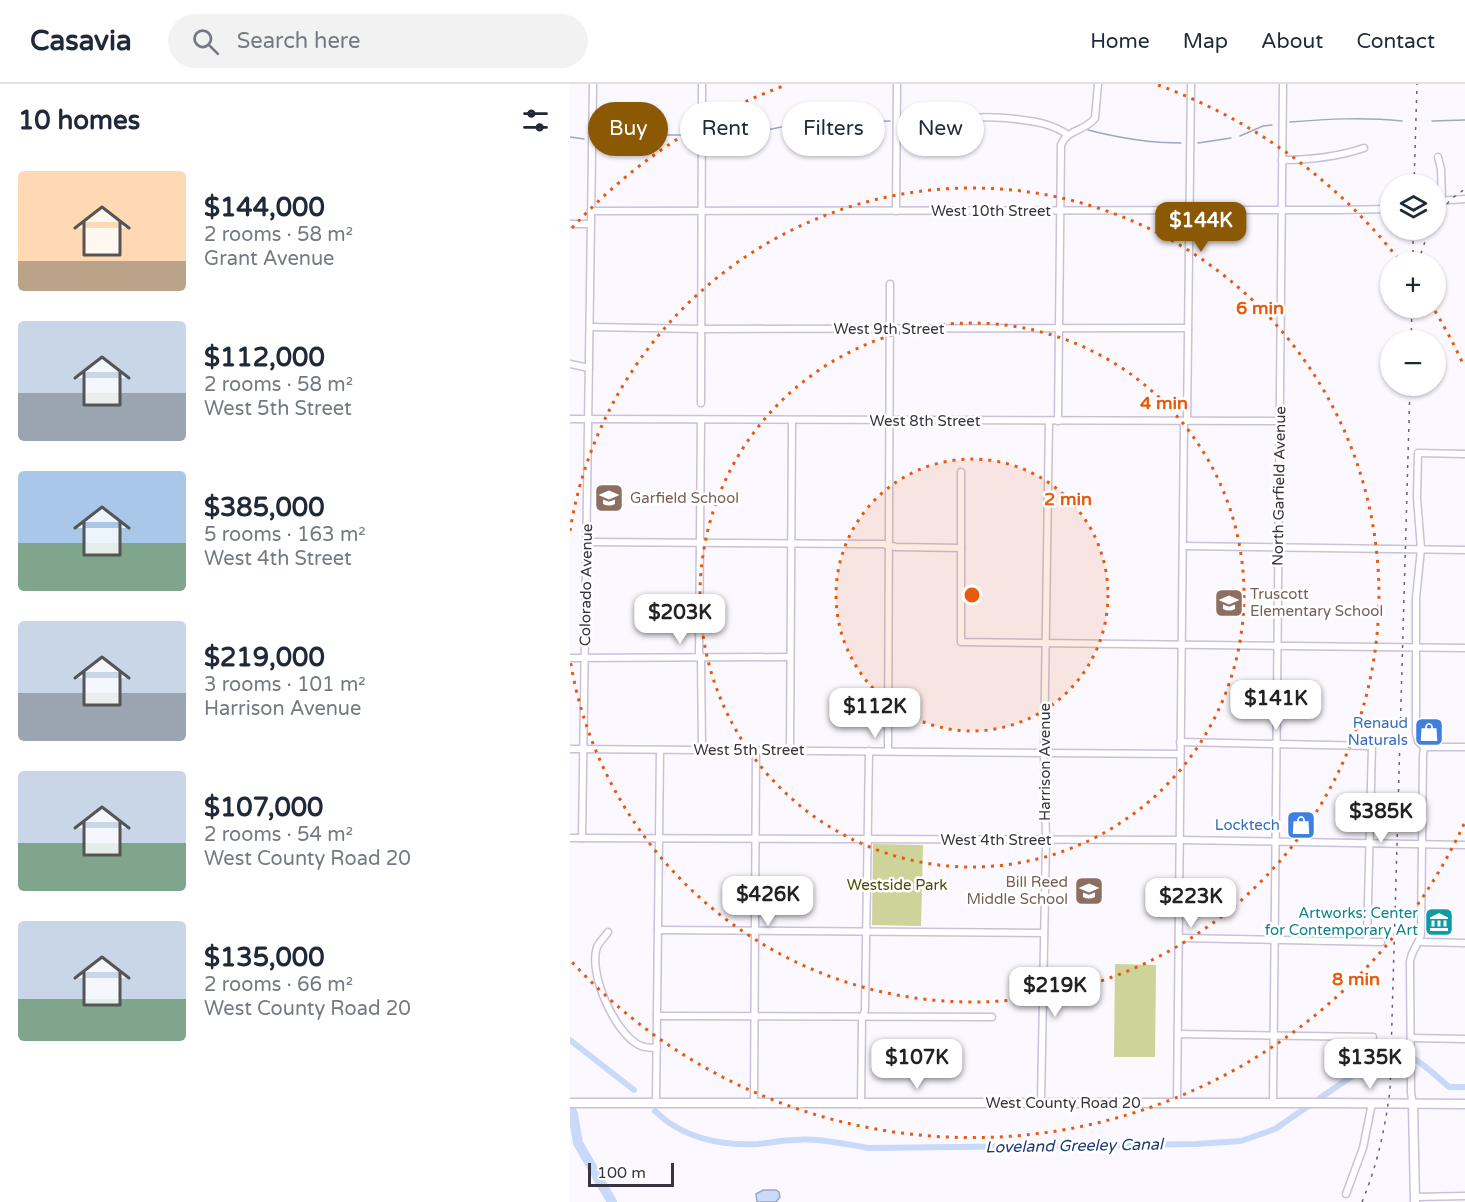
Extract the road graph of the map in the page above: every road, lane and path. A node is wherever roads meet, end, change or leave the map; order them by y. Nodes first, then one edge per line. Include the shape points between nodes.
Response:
1 (592, 84) edge
2 (702, 84) edge
3 (897, 84) edge
4 (1098, 84) edge
5 (1191, 84) edge
6 (1283, 84) edge
7 (897, 102) edge
8 (984, 117) edge
9 (897, 131) edge
10 (1068, 135) junction
11 (1364, 148) dead end
12 (1438, 157) dead end
13 (1282, 160) junction
14 (1441, 174) edge
15 (1465, 199) edge
16 (1446, 200) edge
17 (1380, 209) edge
18 (1060, 210) junction
19 (1189, 210) junction
20 (1282, 210) junction
21 (591, 211) junction
22 (702, 211) junction
23 (896, 211) junction
24 (570, 224) edge
25 (590, 224) junction
26 (890, 284) dead end
27 (591, 327) junction
28 (1188, 327) junction
29 (891, 329) junction
30 (1058, 329) junction
31 (701, 330) junction
32 (570, 364) edge
33 (590, 368) junction
34 (701, 403) dead end
35 (570, 419) edge
36 (588, 419) junction
37 (701, 420) junction
38 (792, 420) junction
39 (891, 421) junction
40 (1048, 421) junction
41 (1058, 421) junction
42 (1185, 421) junction
43 (1279, 421) junction
44 (1465, 454) edge
45 (961, 472) dead end
46 (587, 542) junction
47 (700, 543) junction
48 (791, 544) junction
49 (890, 546) junction
50 (1183, 546) junction
51 (1278, 547) junction
52 (961, 548) junction
53 (1421, 549) junction
54 (1465, 550) edge
55 (1046, 643) junction
56 (1182, 644) junction
57 (1277, 646) junction
58 (1416, 648) junction
59 (1465, 648) edge
60 (700, 657) junction
61 (790, 657) junction
62 (570, 658) edge
63 (585, 658) junction
64 (1180, 742) junction
65 (1276, 743) junction
66 (1424, 747) junction
67 (1465, 747) edge
68 (570, 749) edge
69 (583, 749) junction
70 (660, 750) junction
71 (702, 750) junction
72 (756, 750) junction
73 (790, 750) junction
74 (868, 751) junction
75 (888, 751) junction
76 (1044, 753) junction
77 (1180, 754) junction
78 (570, 838) edge
79 (582, 838) junction
80 (659, 839) junction
81 (756, 840) junction
82 (868, 840) junction
83 (1180, 840) junction
84 (1046, 841) junction
85 (1275, 842) junction
86 (1369, 843) junction
87 (1422, 844) junction
88 (1465, 845) edge
89 (658, 930) junction
90 (756, 931) junction
91 (867, 931) junction
92 (608, 933) dead end
93 (1044, 933) junction
94 (1179, 938) junction
95 (1275, 939) junction
96 (1367, 941) junction
97 (1381, 942) dead end
98 (1419, 942) junction
99 (1465, 943) edge
100 (657, 1016) junction
101 (755, 1016) junction
102 (863, 1017) junction
103 (992, 1017) dead end
104 (1178, 1034) junction
105 (1274, 1035) junction
106 (1373, 1037) dead end
107 (1411, 1038) junction
108 (1465, 1039) edge
109 (657, 1048) junction
110 (656, 1102) junction
111 (1041, 1102) junction
112 (570, 1103) edge
113 (1177, 1103) junction
114 (1273, 1103) junction
115 (1372, 1103) junction
116 (754, 1104) junction
117 (861, 1104) junction
118 (1465, 1104) edge
119 (1413, 1105) junction
120 (1346, 1194) dead end
121 (1465, 1196) edge
122 (1415, 1199) edge

1 - 21 street
2 - 22 street
3 - 7 street
4 - 10 street via 1095,118 1085,128
5 - 19 street
6 - 13 street, North Garfield Avenue
8 - 10 street via 1045,124
9 - 23 street
10 - 18 street via 1061,145
11 - 13 street via 1318,159
12 - 14 street
13 - 20 street, North Garfield Avenue
15 - 16 street
17 - 20 street, West 10th Street
18 - 19 street, West 10th Street
18 - 23 street, West 10th Street
18 - 30 street
19 - 20 street, West 10th Street
19 - 28 street
20 - 43 street, North Garfield Avenue
21 - 22 street, West 10th Street
21 - 25 street, Colorado Avenue
22 - 23 street, West 10th Street
22 - 31 street
24 - 25 street
25 - 27 street, Colorado Avenue
26 - 29 street
27 - 31 street, West 9th Street
27 - 33 street, Colorado Avenue
28 - 30 street, West 9th Street
28 - 42 street
29 - 30 street, West 9th Street
29 - 31 street, West 9th Street
29 - 39 street
30 - 41 street
31 - 34 street
32 - 33 street
33 - 36 street, Colorado Avenue
35 - 36 street, West 8th Street
36 - 37 street, West 8th Street
36 - 46 street, Colorado Avenue
37 - 38 street, West 8th Street
37 - 47 street
38 - 39 street, West 8th Street
38 - 48 street
39 - 40 street, West 8th Street
39 - 49 street
40 - 41 street, West 8th Street
40 - 55 street, Harrison Avenue
41 - 42 street, West 8th Street
42 - 43 street, West 8th Street
42 - 50 street
43 - 51 street, North Garfield Avenue
44 - 53 street via 1418,453
45 - 52 street
46 - 47 street
46 - 63 street, Colorado Avenue
47 - 48 street
47 - 60 street
48 - 49 street
48 - 61 street
49 - 52 street
49 - 75 street
50 - 51 street
50 - 56 street
51 - 53 street
51 - 57 street, North Garfield Avenue
52 - 55 street via 961,642
53 - 54 street
53 - 58 street
55 - 56 street
55 - 76 street, Harrison Avenue
56 - 57 street
56 - 64 street
57 - 58 street
57 - 65 street, North Garfield Avenue
58 - 59 street
58 - 66 street via 1416,733
60 - 61 street
60 - 63 street
60 - 71 street
61 - 73 street
62 - 63 street
63 - 69 street, Colorado Avenue
64 - 65 street
64 - 77 street
65 - 85 street, North Garfield Avenue
65 - 86 street via 1372,746
66 - 67 street
66 - 87 street
68 - 69 street, West 5th Street
69 - 70 street, West 5th Street
69 - 79 street, Colorado Avenue
70 - 71 street, West 5th Street
70 - 80 street
71 - 72 street, West 5th Street
72 - 73 street, West 5th Street
72 - 81 street
73 - 74 street, West 5th Street
74 - 75 street, West 5th Street
74 - 82 street
75 - 76 street, West 5th Street
76 - 77 street, West 5th Street
76 - 84 street, Harrison Avenue
77 - 83 street
78 - 79 street, West 4th Street
79 - 80 street, West 4th Street
80 - 81 street, West 4th Street
80 - 89 street
81 - 82 street, West 4th Street
81 - 90 street
82 - 84 street, West 4th Street
82 - 91 street
83 - 84 street, West 4th Street
83 - 85 street, West 4th Street
83 - 94 street
84 - 93 street, Harrison Avenue
85 - 86 street, West 4th Street
85 - 95 street, North Garfield Avenue
86 - 87 street, West 4th Street
86 - 96 street
87 - 88 street, West 4th Street
87 - 98 street
89 - 90 street
89 - 100 street
90 - 91 street
90 - 101 street
91 - 93 street
91 - 102 street
92 - 109 street via 597,947 598,979 607,1005 632,1040
93 - 111 street, Harrison Avenue
94 - 95 street
94 - 104 street
95 - 96 street
95 - 105 street, North Garfield Avenue
96 - 97 street
98 - 99 street
98 - 107 street via 1410,962
100 - 101 street
100 - 109 street
101 - 102 street
101 - 116 street
102 - 103 street
102 - 117 street
104 - 105 street
104 - 113 street
105 - 106 street
105 - 114 street, North Garfield Avenue
107 - 108 street
107 - 119 street
109 - 110 street
110 - 112 main road, West County Road 20
110 - 116 main road, West County Road 20
111 - 113 main road, West County Road 20
111 - 117 main road, West County Road 20
113 - 114 main road, West County Road 20
114 - 115 main road, West County Road 20
115 - 119 main road, West County Road 20
115 - 120 street via 1363,1148
116 - 117 main road, West County Road 20
118 - 119 main road, West County Road 20
119 - 122 main road
121 - 122 street

